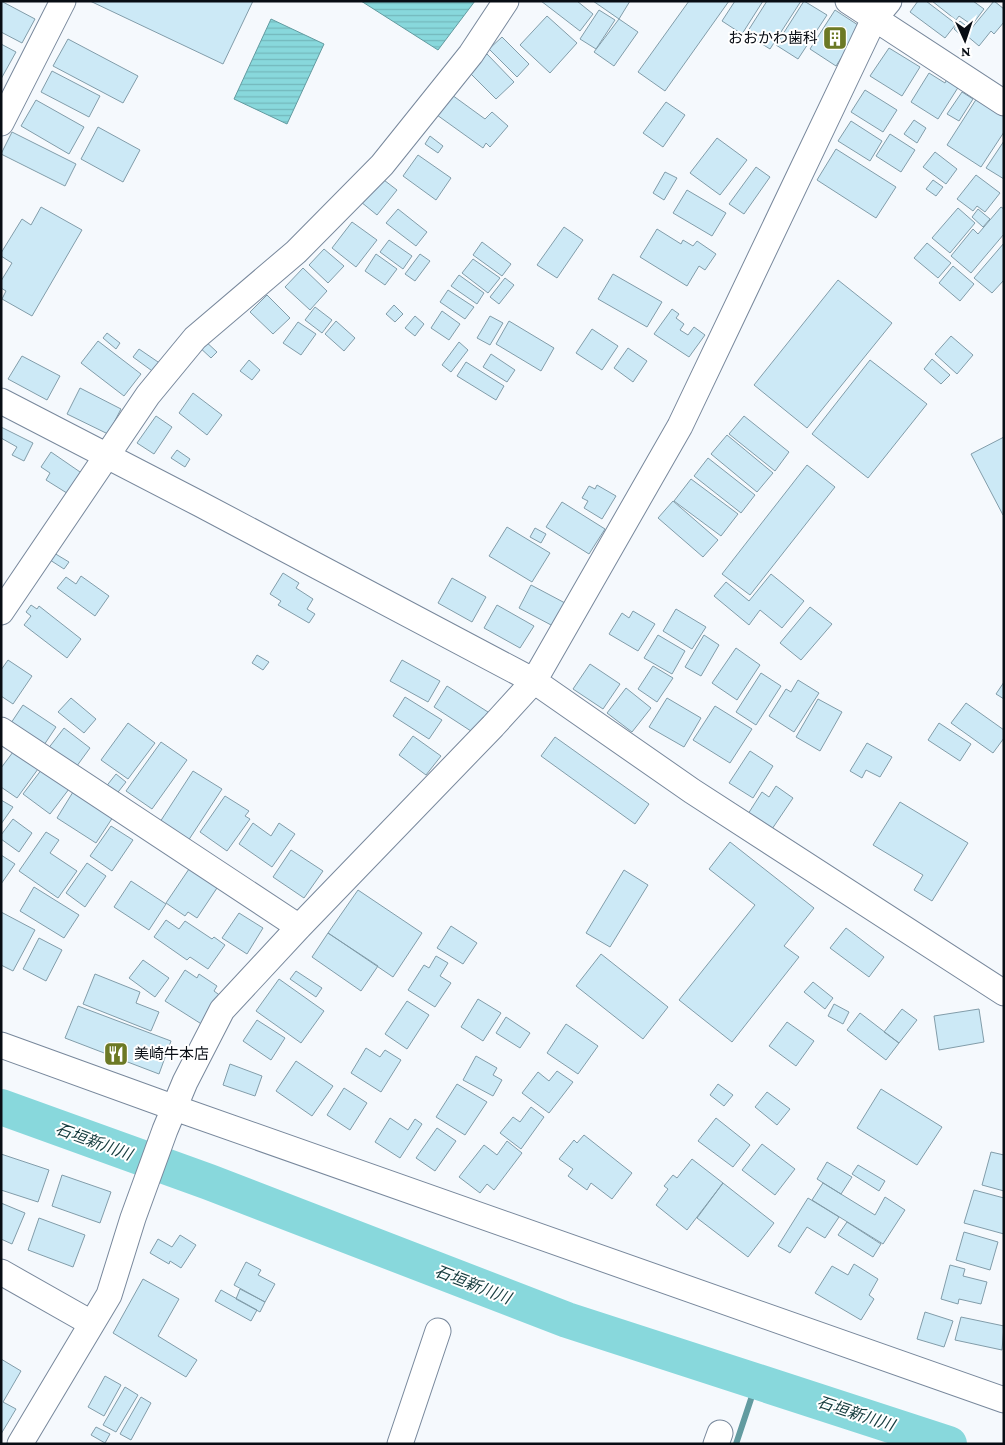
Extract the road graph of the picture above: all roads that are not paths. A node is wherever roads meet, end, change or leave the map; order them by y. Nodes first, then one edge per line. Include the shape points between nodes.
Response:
1 (63, 1) edge
2 (506, 1) edge
3 (848, 1) edge
4 (881, 10) edge
5 (1004, 103) edge
6 (1, 123) edge
7 (1, 401) edge
8 (106, 456) junction
9 (1, 612) edge
10 (534, 681) junction
11 (1, 730) edge
12 (299, 927) junction
13 (1004, 992) edge
14 (1, 1045) edge
15 (170, 1119) junction
16 (1, 1272) edge
17 (91, 1323) junction
18 (438, 1331) dead end
19 (1004, 1400) edge
20 (20, 1444) edge
21 (400, 1444) edge

1 - 6 street
2 - 8 street via 471,54 382,165 296,252 195,338 148,394
3 - 4 street
4 - 5 street
4 - 10 street via 680,426
7 - 8 street
8 - 9 street
8 - 10 street
10 - 12 street
10 - 13 street via 692,791
11 - 12 street
12 - 15 street via 222,1010
14 - 15 street
15 - 17 street via 108,1295
15 - 19 street
16 - 17 street
17 - 20 street
18 - 21 street

